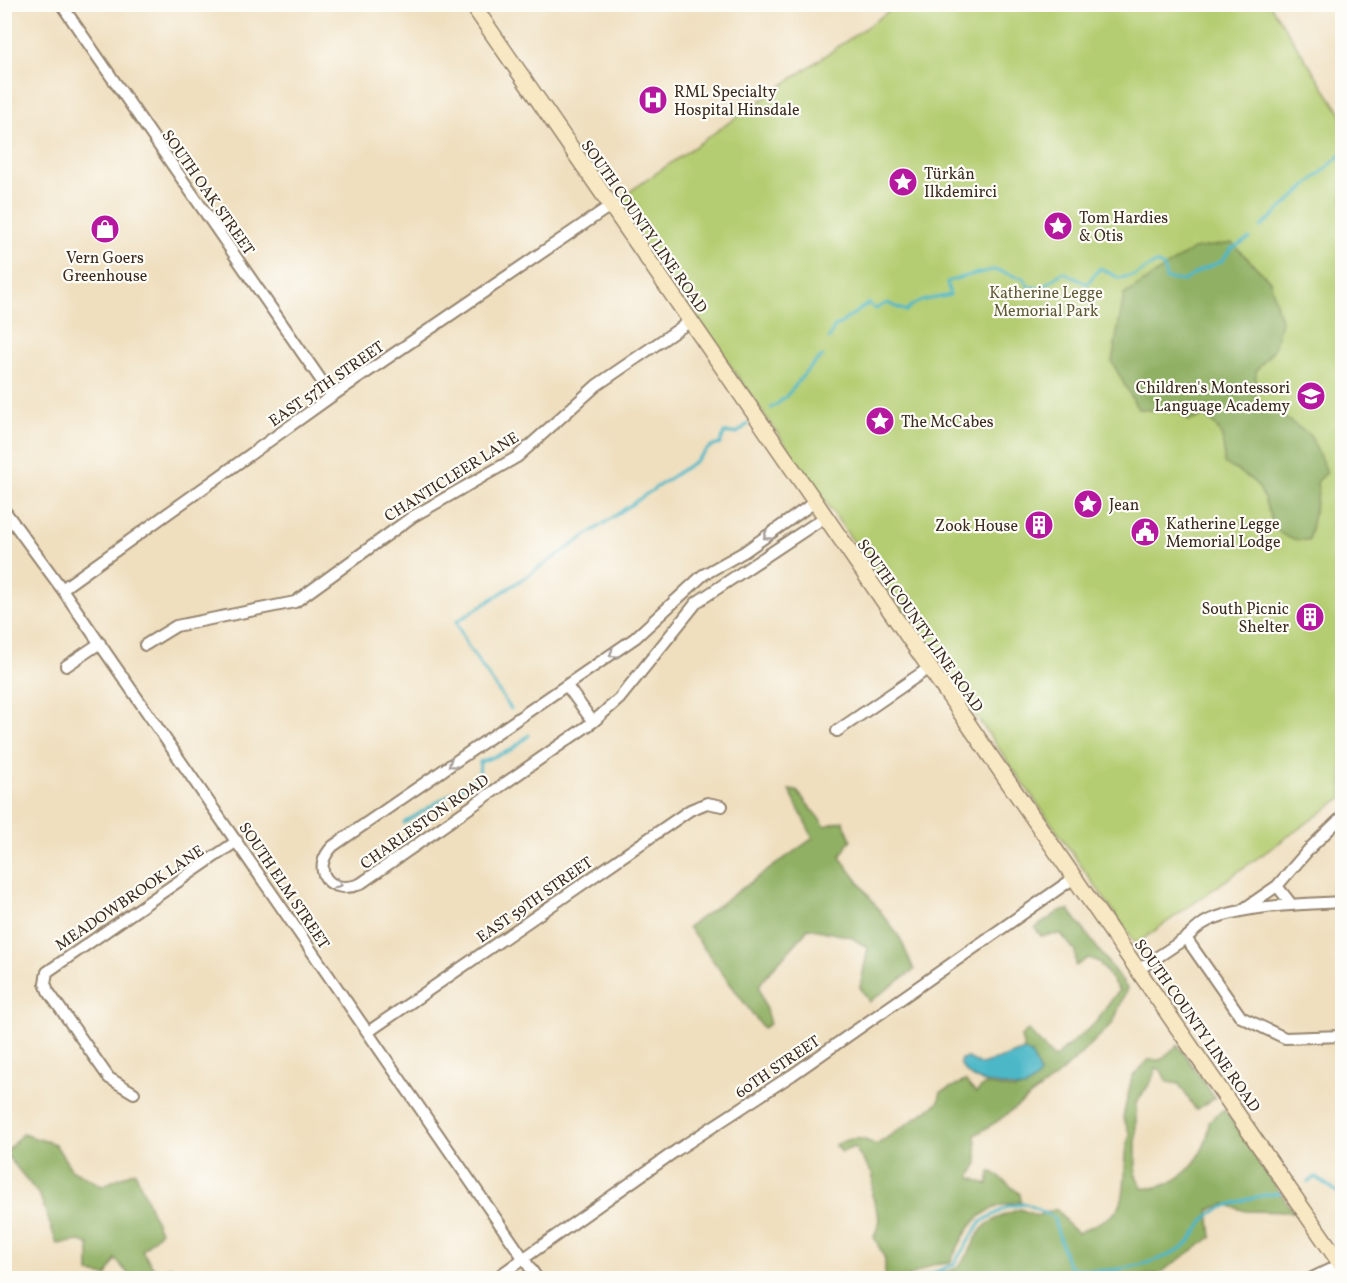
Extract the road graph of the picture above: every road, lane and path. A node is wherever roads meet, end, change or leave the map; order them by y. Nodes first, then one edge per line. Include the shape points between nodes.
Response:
1 (61, 4) edge
2 (472, 4) edge
3 (610, 206) junction
4 (689, 322) junction
5 (332, 396) junction
6 (814, 502) junction
7 (4, 510) edge
8 (825, 517) junction
9 (62, 589) junction
10 (100, 643) junction
11 (145, 645) dead end
12 (66, 666) dead end
13 (929, 668) junction
14 (567, 686) junction
15 (593, 722) junction
16 (837, 731) dead end
17 (722, 806) dead end
18 (1342, 818) edge
19 (237, 841) junction
20 (1074, 878) junction
21 (1277, 886) junction
22 (1342, 902) edge
23 (1292, 904) junction
24 (1239, 913) junction
25 (1186, 938) junction
26 (1138, 970) junction
27 (368, 1032) junction
28 (1342, 1036) edge
29 (134, 1093) dead end
30 (524, 1259) junction
31 (1342, 1265) edge
32 (496, 1278) edge
33 (537, 1278) edge
34 (1312, 1278) edge

1 - 5 street, SOUTH OAK STREET
2 - 3 main road, SOUTH COUNTY LINE ROAD
3 - 4 main road, SOUTH COUNTY LINE ROAD
3 - 5 street, EAST 57TH STREET
4 - 6 main road, SOUTH COUNTY LINE ROAD
4 - 11 street, CHANTICLEER LANE via 597,386 517,457 412,517 295,602 176,626
5 - 9 street, EAST 57TH STREET
6 - 8 main road, SOUTH COUNTY LINE ROAD
6 -> 14 street, CHARLESTON ROAD via 744,552 703,575 643,631
7 - 9 street, SOUTH ELM STREET
8 - 13 main road, SOUTH COUNTY LINE ROAD
8 - 15 street, CHARLESTON ROAD via 697,602 619,699
9 - 10 street, SOUTH ELM STREET
10 - 12 street
10 - 19 street, SOUTH ELM STREET
13 - 16 street
13 - 20 main road, SOUTH COUNTY LINE ROAD
14 - 15 street
14 -> 15 street, CHARLESTON ROAD via 333,846 323,860 325,877 339,887 360,884
17 - 27 street, EAST 59TH STREET via 707,803 690,810
18 - 21 street
19 - 27 street, SOUTH ELM STREET
19 - 29 street, MEADOWBROOK LANE via 47,972 48,991 109,1078
20 - 26 main road, SOUTH COUNTY LINE ROAD
20 - 30 street, 60TH STREET
21 - 23 street
21 - 24 street
22 - 23 street
23 - 24 street
24 - 25 street via 1205,923
25 - 26 street
25 - 28 street via 1241,1017 1285,1038
26 - 31 main road, SOUTH COUNTY LINE ROAD
27 - 30 street, SOUTH ELM STREET
30 - 32 street, 60TH STREET
30 - 33 street, SOUTH ELM STREET
31 - 34 street

